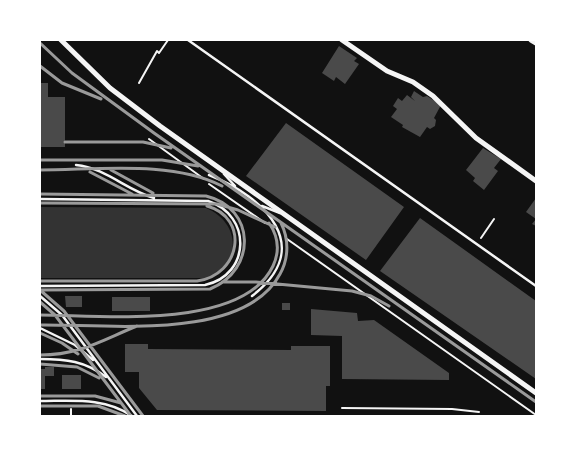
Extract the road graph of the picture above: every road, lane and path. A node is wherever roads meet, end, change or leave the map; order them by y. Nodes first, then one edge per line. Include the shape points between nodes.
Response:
1 (61, 40) edge
2 (168, 40) edge
3 (188, 40) edge
4 (342, 40) edge
5 (531, 40) edge
6 (536, 43) edge
7 (139, 83) dead end
8 (149, 139) dead end
9 (76, 165) dead end
10 (216, 166) junction
11 (209, 176) dead end
12 (536, 181) edge
13 (240, 191) junction
14 (40, 199) edge
15 (162, 199) junction
16 (258, 204) junction
17 (287, 216) junction
18 (494, 218) dead end
19 (266, 223) dead end
20 (280, 234) junction
21 (480, 240) dead end
22 (40, 286) edge
23 (536, 286) edge
24 (40, 296) edge
25 (252, 296) dead end
26 (40, 328) edge
27 (40, 359) edge
28 (104, 373) junction
29 (112, 382) junction
30 (536, 393) edge
31 (40, 401) edge
32 (342, 408) dead end
33 (71, 409) dead end
34 (479, 412) dead end
35 (536, 415) edge
36 (71, 416) edge
37 (132, 416) edge
38 (137, 416) edge

1 - 10 street via 110,88
2 - 7 path via 159,53 157,51
3 - 23 lane
4 - 12 street via 387,71 413,82 433,96 476,138
5 - 6 street
8 - 19 path
9 - 15 lane via 98,170 143,194
10 - 13 lane
10 - 17 street
11 - 13 lane
13 - 16 lane
14 - 15 lane
15 - 22 lane via 208,201 223,207 230,215 239,230 240,245 237,260 226,275 216,282 199,286
16 - 17 lane
16 - 20 lane via 274,220
17 - 30 street
18 - 21 path
20 - 25 lane via 283,246 279,267 268,283
20 - 35 path
24 - 28 lane via 59,312
26 - 28 lane via 75,345
27 - 29 lane via 78,362
28 - 29 lane
29 - 38 lane
31 - 37 lane via 102,403 121,408
32 - 34 path
33 - 36 path

